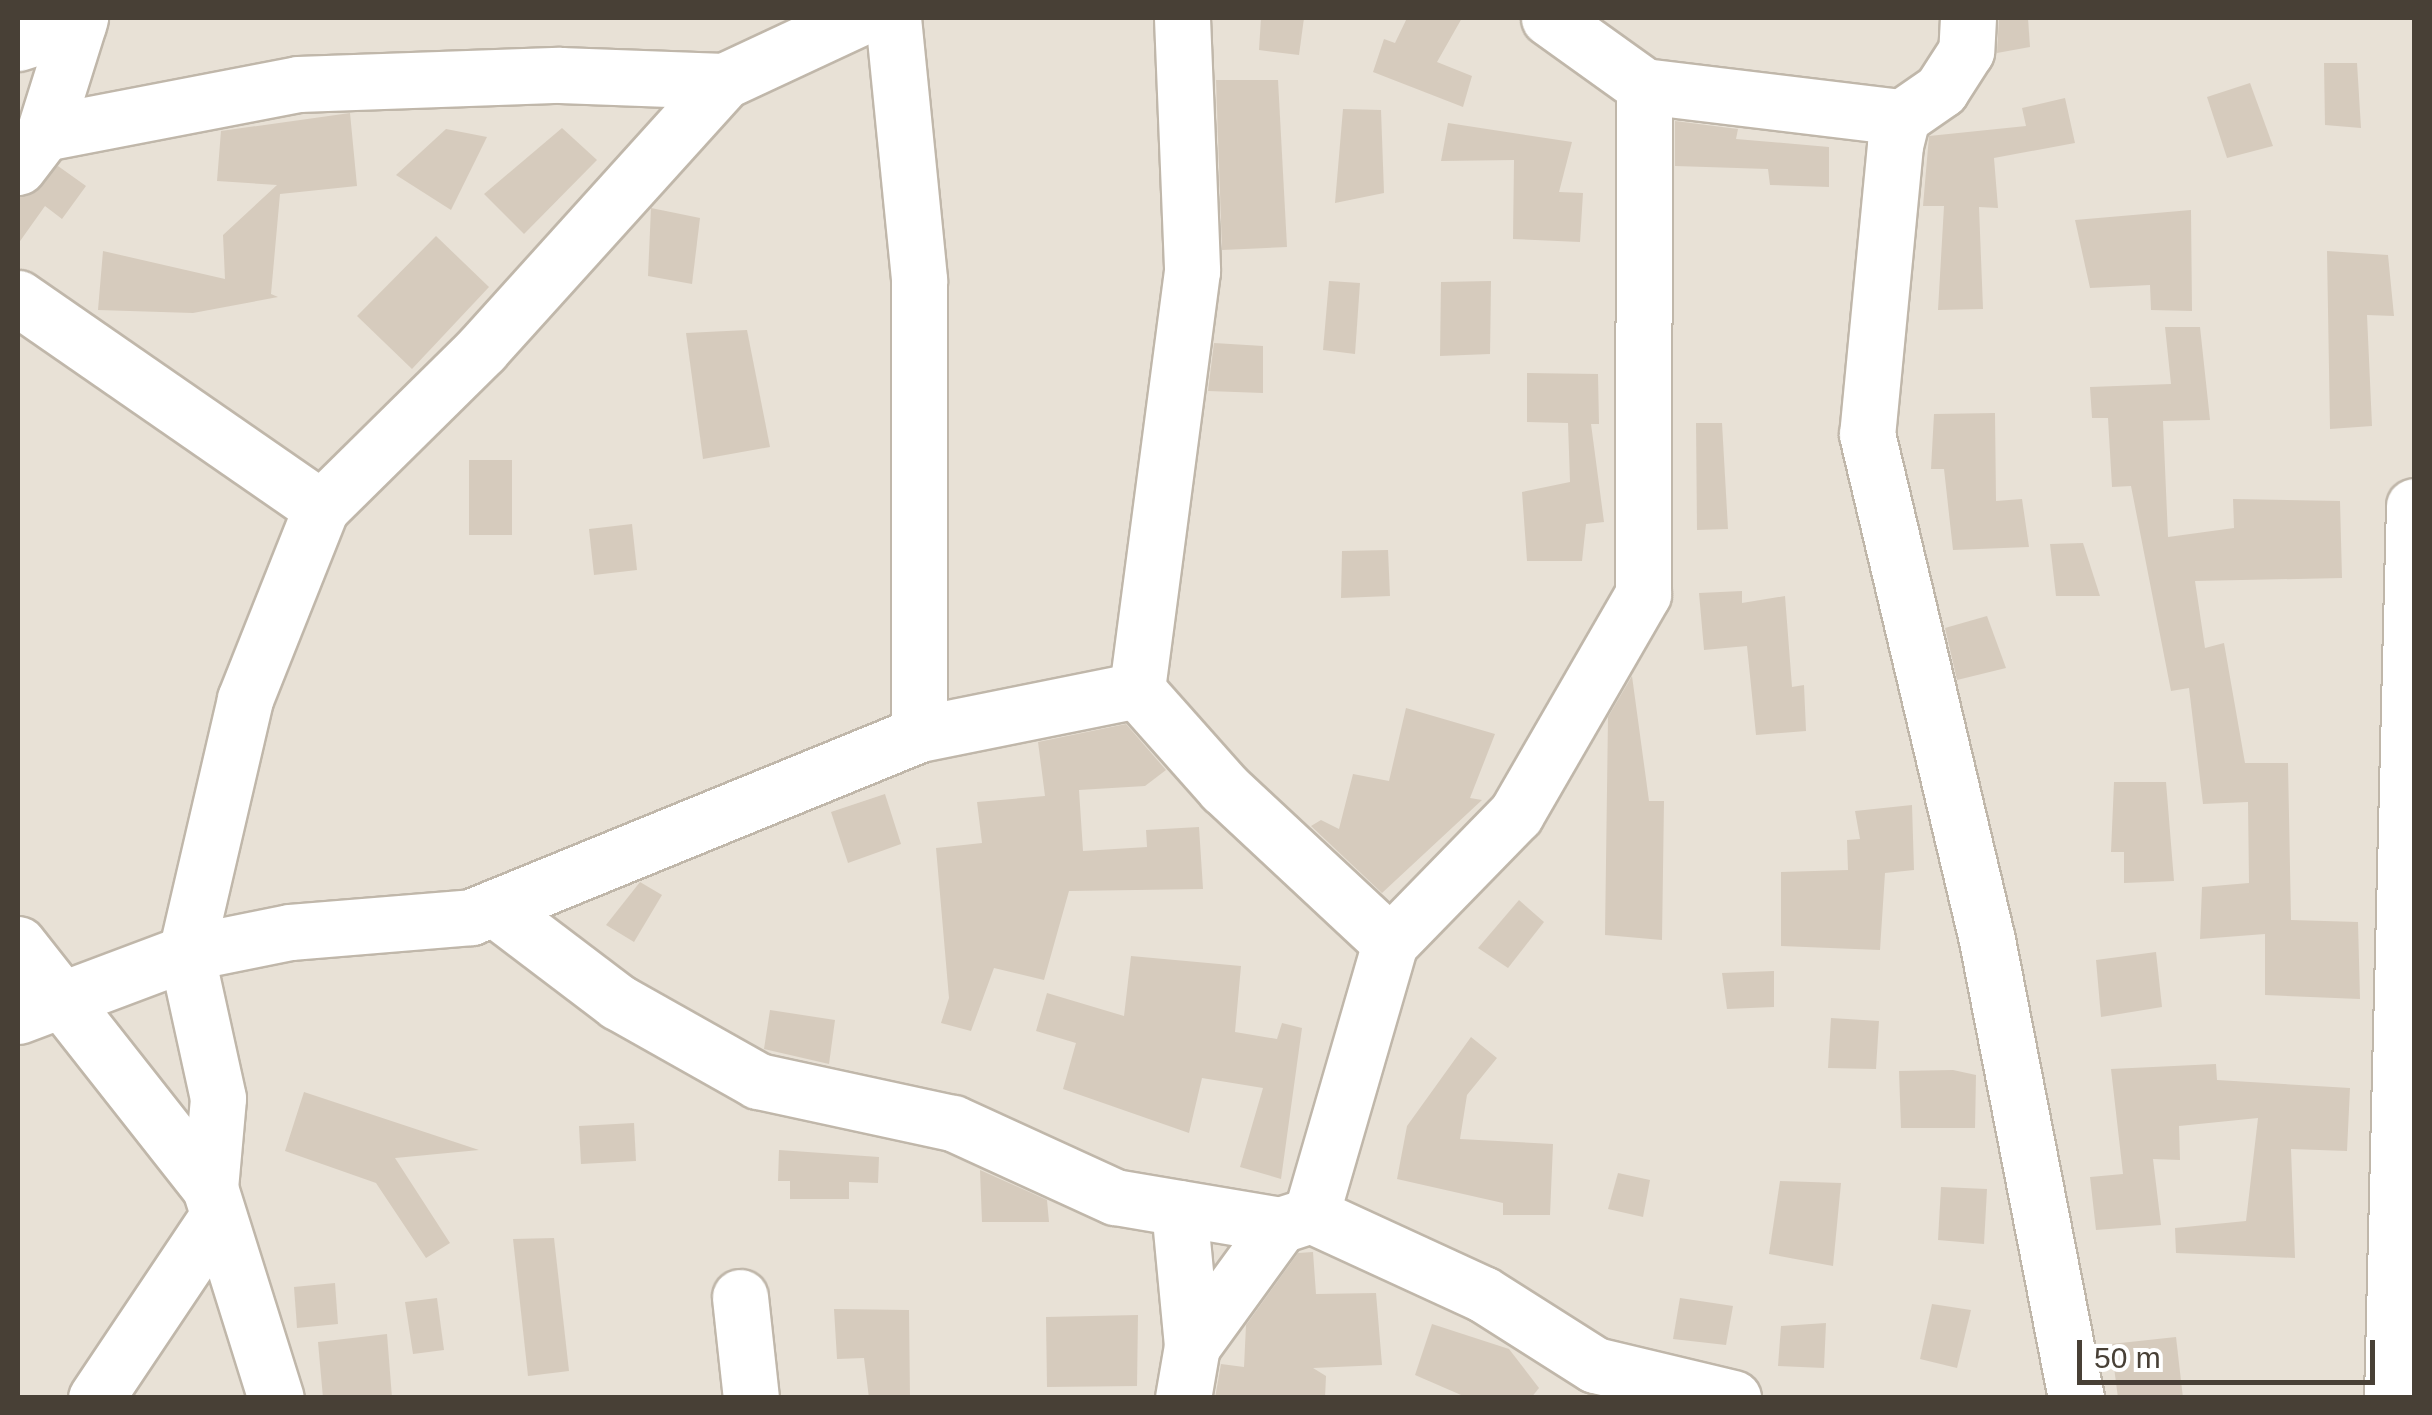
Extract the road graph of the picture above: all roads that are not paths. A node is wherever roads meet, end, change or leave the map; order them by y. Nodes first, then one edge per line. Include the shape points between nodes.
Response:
1 (860, 18) edge
2 (894, 18) edge
3 (1182, 18) edge
4 (1549, 18) edge
5 (1968, 18) edge
6 (79, 21) edge
7 (18, 43) edge
8 (724, 82) junction
9 (1644, 86) junction
10 (1902, 117) junction
11 (31, 150) edge
12 (18, 298) edge
13 (2414, 506) edge
14 (321, 508) junction
15 (1137, 690) junction
16 (919, 734) junction
17 (494, 908) junction
18 (1390, 942) junction
19 (18, 944) edge
20 (186, 952) junction
21 (43, 1009) edge
22 (213, 1204) junction
23 (1179, 1208) junction
24 (1295, 1220) junction
25 (740, 1297) dead end
26 (1188, 1372) edge
27 (1594, 1381) edge
28 (96, 1398) edge
29 (276, 1398) edge
30 (752, 1398) edge
31 (1733, 1398) edge
32 (2076, 1398) edge
33 (2392, 1398) edge

1 - 8 street
2 - 16 street via 918,280
3 - 15 street via 1192,271
4 - 9 street
5 - 10 street via 1966,51 1949,77
6 - 7 street
6 - 11 street
8 - 11 street via 560,75 298,84
8 - 14 street via 482,349
9 - 10 street
9 - 18 street via 1644,594 1516,814
10 - 32 street via 1875,294 1867,434 1991,958
12 - 14 street
13 - 33 street
14 - 20 street via 245,700
15 - 16 street
15 - 18 street via 1224,788
16 - 17 street
17 - 20 street
17 - 23 street via 618,1002 758,1081 952,1123 1115,1197
18 - 24 street
19 - 21 street
20 - 21 street
20 - 22 street via 218,1098
21 - 22 street
22 - 28 street
22 - 29 street
23 - 24 street
23 - 26 street
24 - 26 street
24 - 27 street via 1482,1294
25 - 30 street
27 - 31 street

